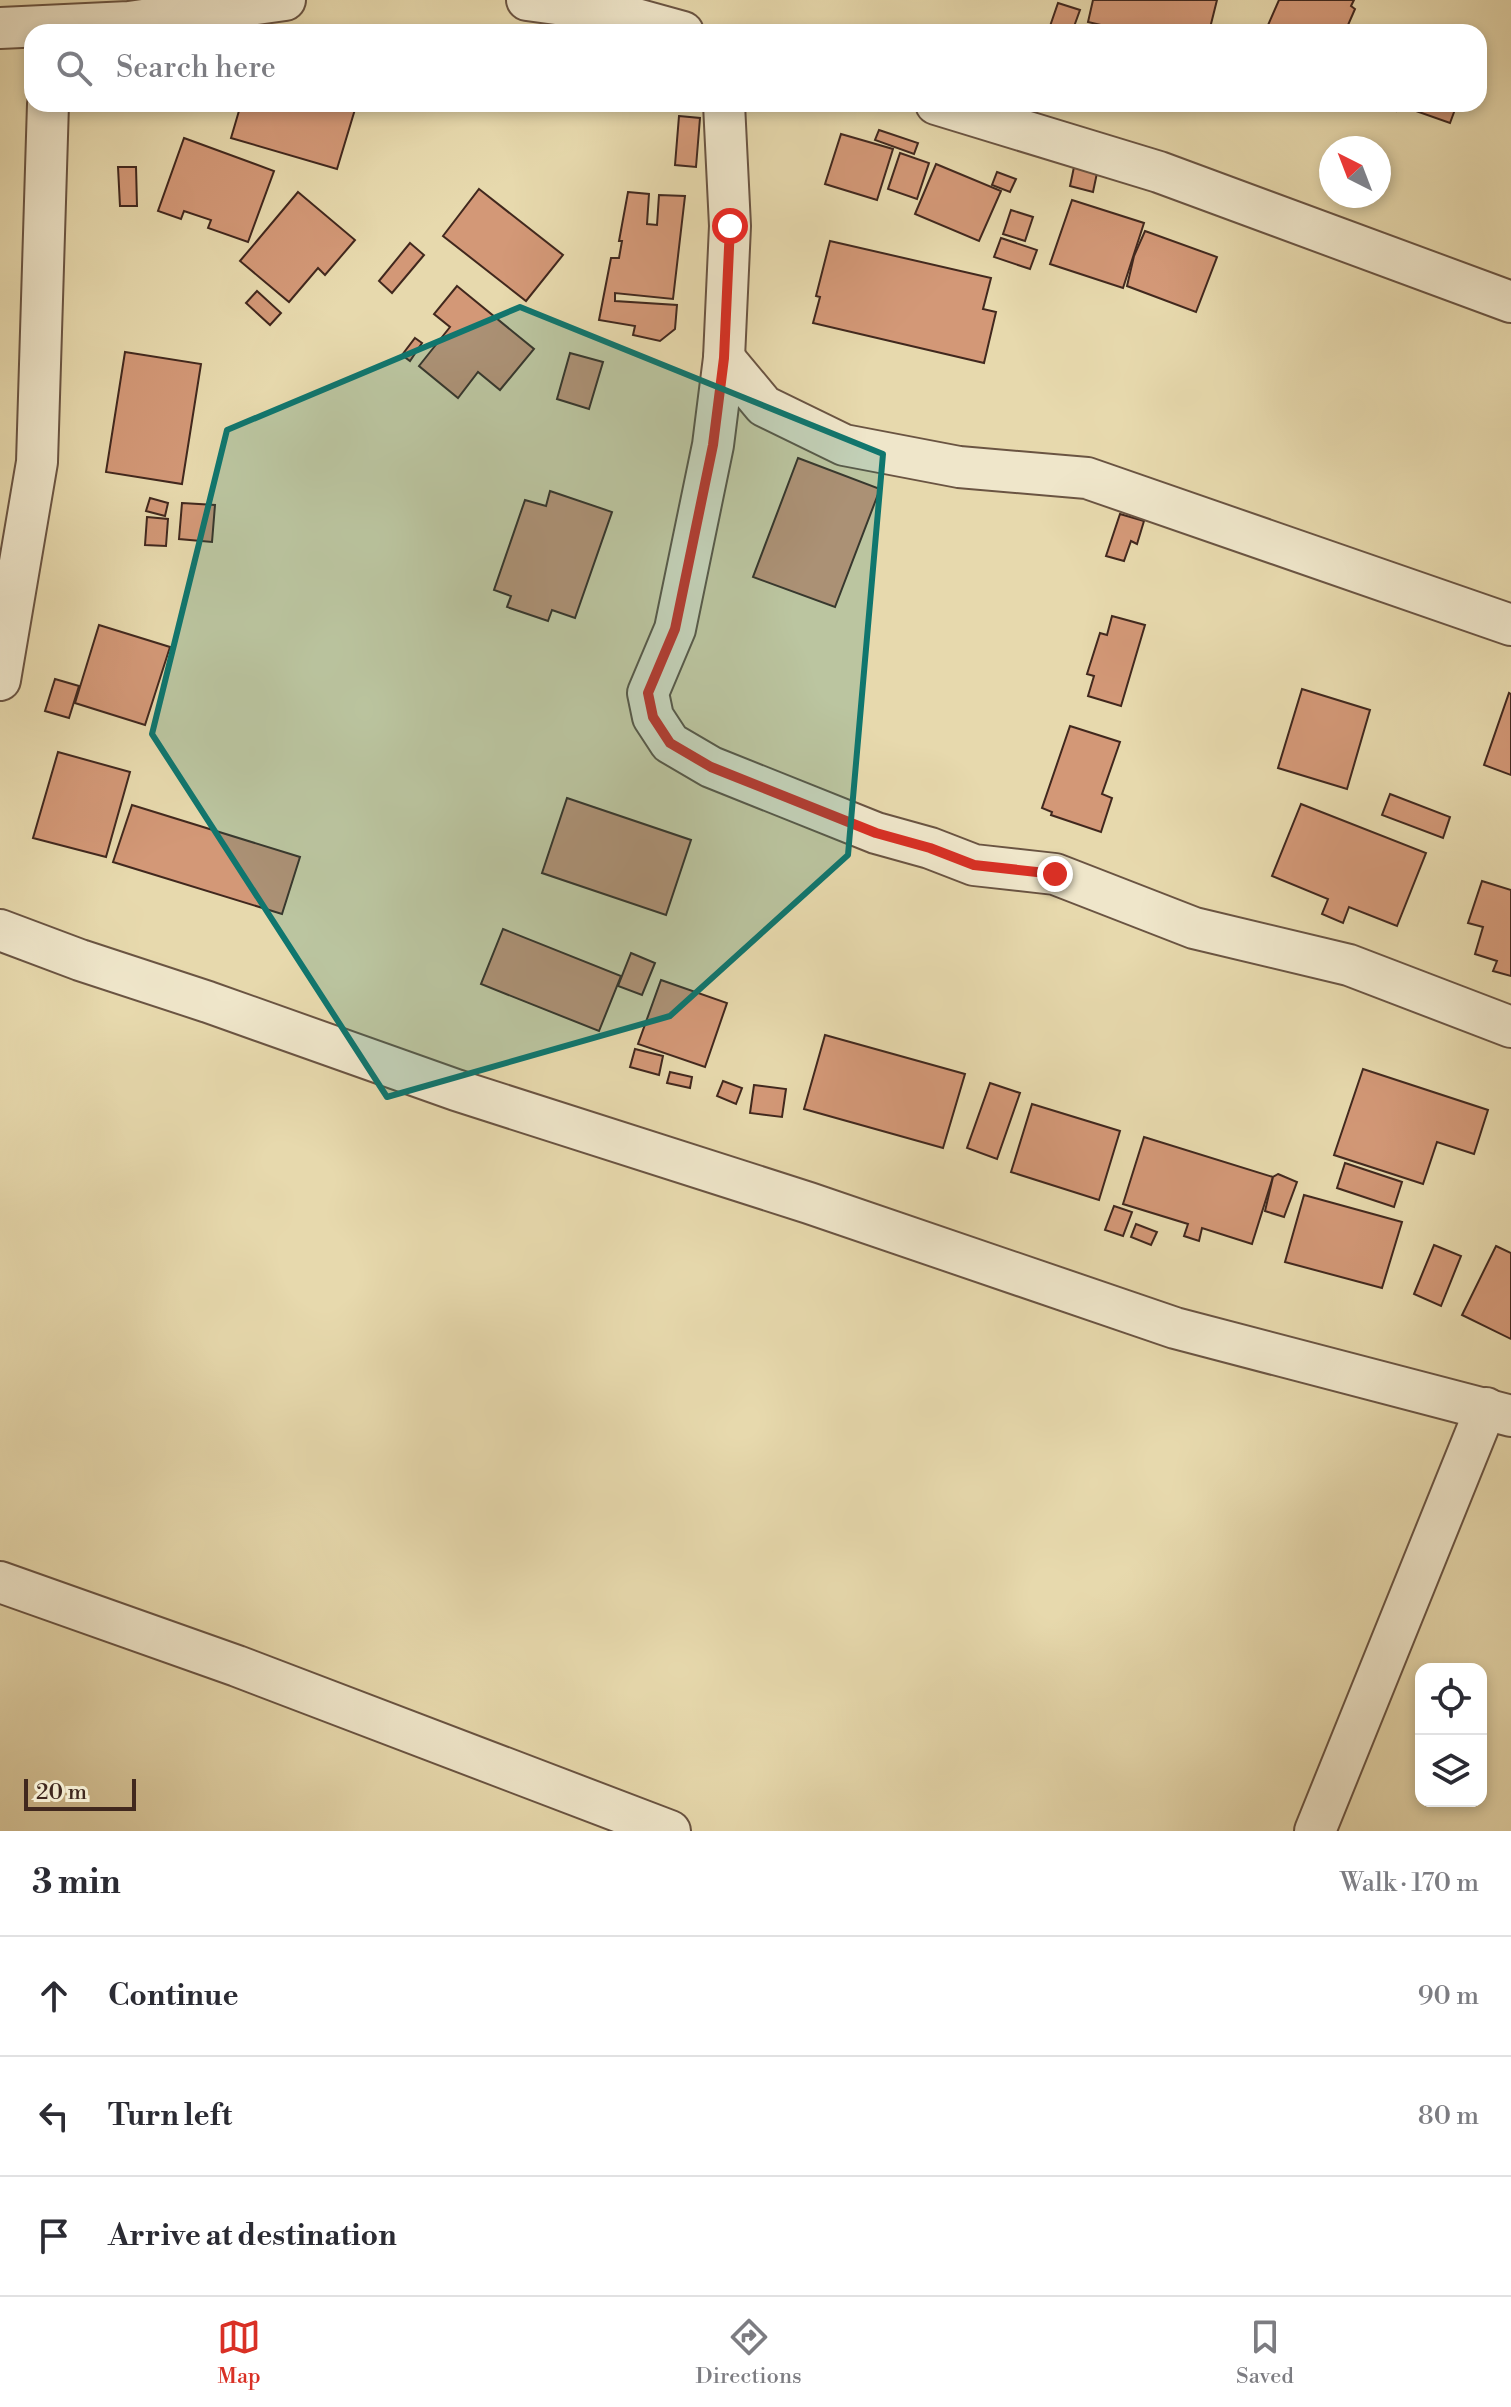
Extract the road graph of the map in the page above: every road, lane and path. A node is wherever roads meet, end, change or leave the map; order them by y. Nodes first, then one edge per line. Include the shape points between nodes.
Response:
1 (285, 0) edge
2 (527, 0) edge
3 (106, 24) edge
4 (654, 24) edge
5 (0, 28) edge
6 (24, 28) edge
7 (48, 112) edge
8 (724, 112) edge
9 (962, 112) edge
10 (1511, 302) edge
11 (724, 358) junction
12 (1511, 625) edge
13 (0, 680) edge
14 (0, 930) edge
15 (1511, 1027) edge
16 (1499, 1412) edge
17 (0, 1582) edge
18 (670, 1831) edge
19 (1315, 1831) edge

1 - 3 street
2 - 4 street via 607,11
5 - 6 street
7 - 13 street via 37,462
8 - 11 street via 730,226
9 - 10 street via 1159,172
11 - 12 street via 764,406 844,445 959,467 1087,478
11 - 15 street via 687,578 675,629 648,693 653,717 670,743 711,767 876,833 974,865 1055,874 1194,928 1349,965
14 - 16 street via 456,1090 1175,1328
16 - 19 street
17 - 18 street

